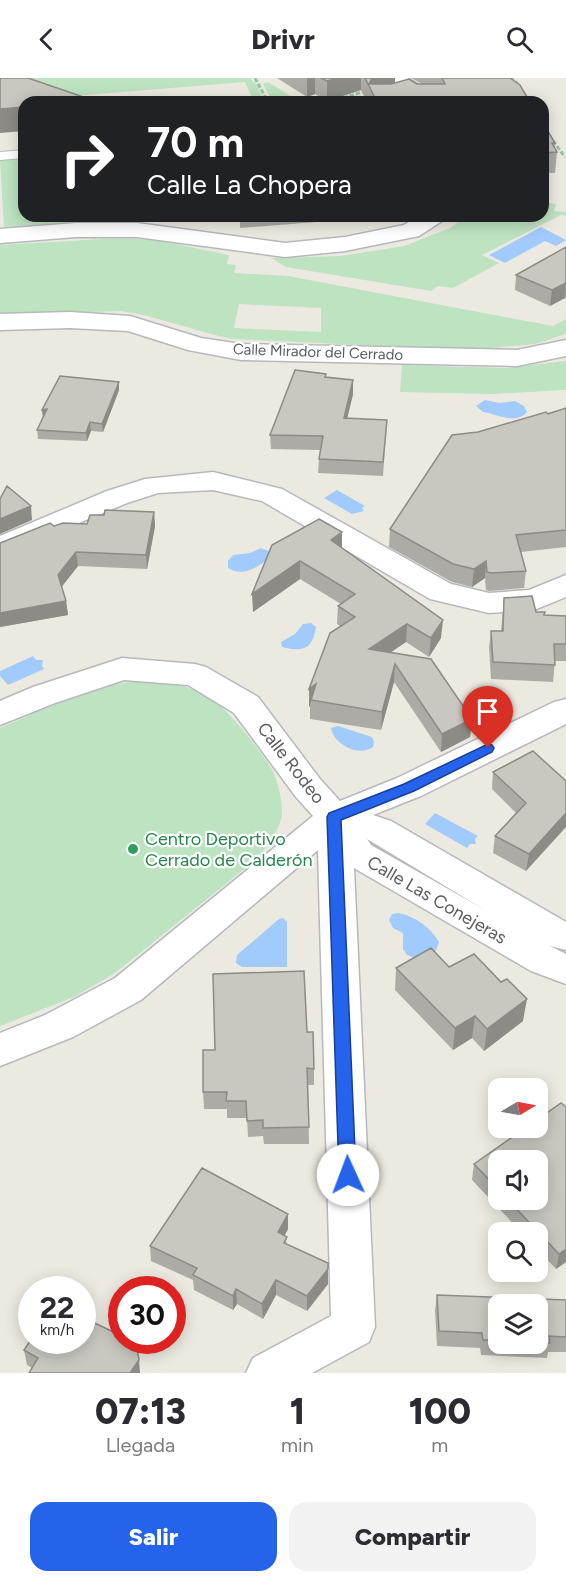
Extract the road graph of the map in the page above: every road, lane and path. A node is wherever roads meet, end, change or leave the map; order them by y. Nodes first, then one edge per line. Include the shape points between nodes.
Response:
1 (255, 78) edge
2 (510, 78) edge
3 (369, 90) edge
4 (265, 96) edge
5 (350, 96) edge
6 (526, 96) edge
7 (549, 134) edge
8 (18, 154) edge
9 (0, 156) edge
10 (566, 157) edge
11 (425, 222) edge
12 (0, 236) edge
13 (0, 322) edge
14 (566, 348) edge
15 (0, 547) edge
16 (566, 585) edge
17 (566, 710) edge
18 (0, 714) edge
19 (334, 817) junction
20 (566, 936) edge
21 (566, 969) edge
22 (0, 1050) edge
23 (269, 1373) edge

1 - 4 path
2 - 6 path
3 - 5 path
7 - 10 path
8 - 9 lane
11 - 12 street via 411,231 345,244 285,250 137,230
13 - 14 street, Calle Mirador del Cerrado via 70,320 130,324 197,345 241,352 517,358
15 - 16 street via 155,485 213,481 272,495 441,592 489,603 534,600
17 - 19 street via 409,787
18 - 19 street, Calle Rodeo via 122,669 195,675 246,705
19 - 20 street, Calle Las Conejeras via 379,830 556,934
19 - 21 street, Calle Las Conejeras via 358,854 544,961
19 - 22 street, Calle Rodeo via 128,989 59,1026
19 - 23 street via 353,1327

